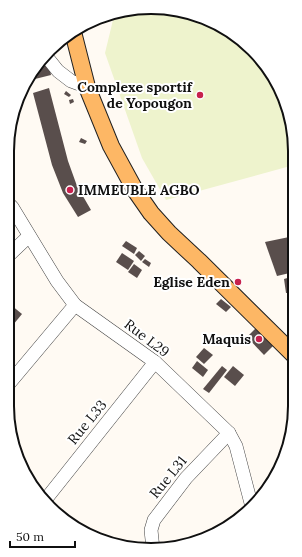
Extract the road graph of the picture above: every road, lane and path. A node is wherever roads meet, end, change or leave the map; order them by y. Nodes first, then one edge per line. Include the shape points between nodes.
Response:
1 (74, 37) edge
2 (49, 60) edge
3 (87, 87) junction
4 (14, 210) edge
5 (29, 236) junction
6 (14, 250) edge
7 (75, 305) junction
8 (288, 350) edge
9 (155, 362) junction
10 (14, 374) edge
11 (228, 433) junction
12 (49, 497) edge
13 (250, 500) edge
14 (153, 543) edge

1 - 3 main road
2 - 3 street via 58,72 71,81
3 - 8 main road via 111,146 151,213
4 - 5 street, Rue L29
5 - 6 street
5 - 7 street, Rue L29
7 - 9 street, Rue L29
7 - 10 street
9 - 11 street, Rue L29
9 - 12 street, Rue L33
11 - 13 street, Rue L29 via 236,446
11 - 14 street, Rue L31 via 186,478 154,520 151,530

